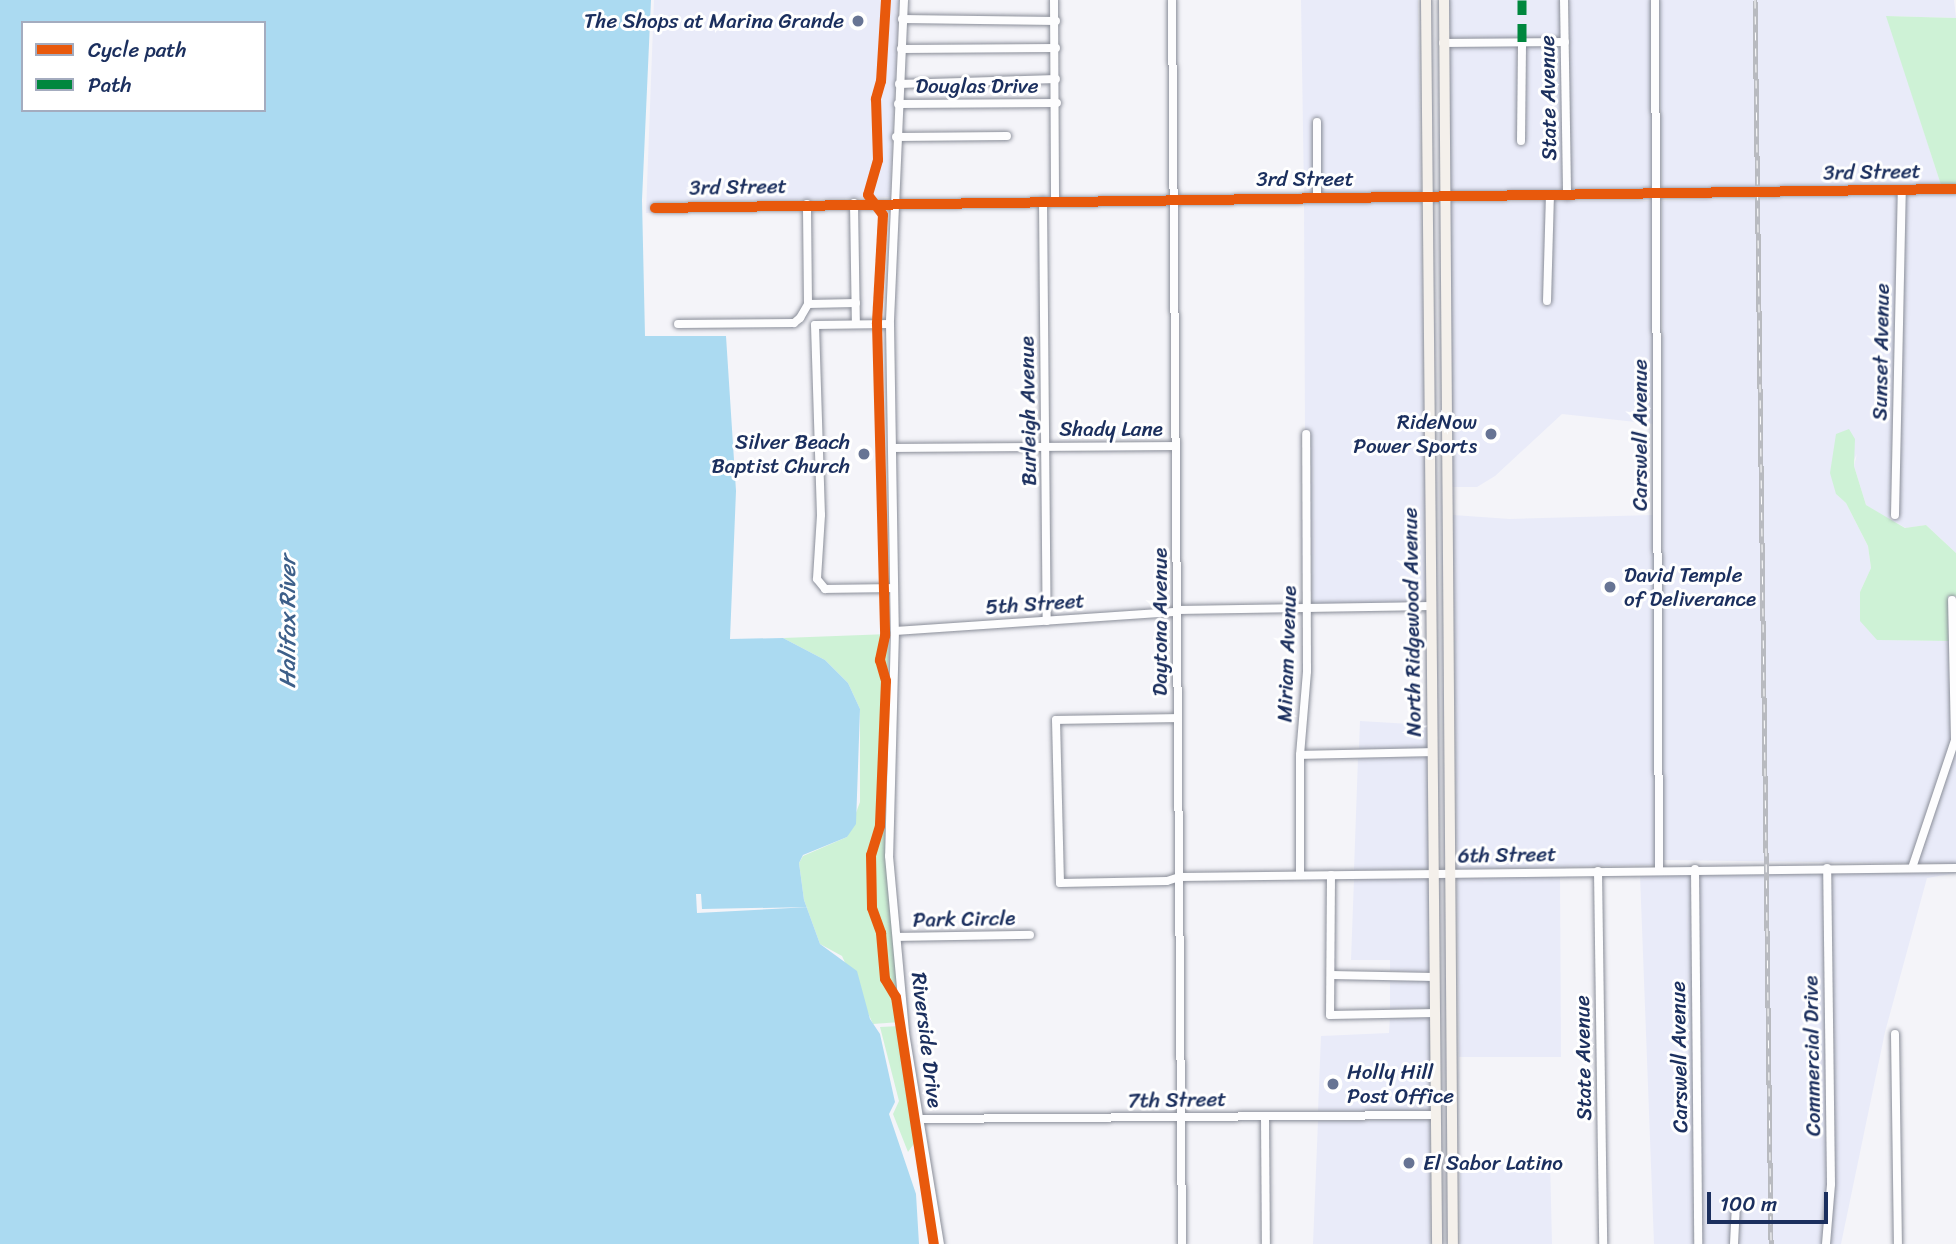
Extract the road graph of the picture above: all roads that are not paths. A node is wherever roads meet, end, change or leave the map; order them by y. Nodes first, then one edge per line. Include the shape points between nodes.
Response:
1 (904, 0) edge
2 (1055, 0) edge
3 (1172, 0) edge
4 (1426, 0) edge
5 (1444, 0) edge
6 (1564, 0) edge
7 (1655, 0) edge
8 (902, 19) junction
9 (1055, 21) junction
10 (1522, 42) junction
11 (1565, 42) junction
12 (1443, 43) junction
13 (1056, 48) junction
14 (901, 49) junction
15 (1056, 79) junction
16 (899, 84) junction
17 (1057, 103) junction
18 (898, 104) junction
19 (1317, 122) dead end
20 (1007, 136) dead end
21 (896, 137) junction
22 (1521, 141) dead end
23 (1956, 189) edge
24 (1902, 190) junction
25 (1550, 196) junction
26 (1567, 196) junction
27 (1657, 196) junction
28 (1444, 197) junction
29 (1317, 198) junction
30 (1428, 198) junction
31 (1173, 199) junction
32 (1043, 201) junction
33 (1055, 201) junction
34 (894, 202) junction
35 (855, 203) junction
36 (807, 204) junction
37 (655, 208) dead end
38 (1547, 301) dead end
39 (856, 303) junction
40 (808, 304) junction
41 (678, 324) dead end
42 (856, 324) junction
43 (890, 324) junction
44 (1306, 435) dead end
45 (1046, 446) junction
46 (1175, 446) junction
47 (893, 448) junction
48 (1895, 515) dead end
49 (1431, 586) junction
50 (893, 588) junction
51 (1952, 600) dead end
52 (1447, 605) junction
53 (1431, 607) junction
54 (1308, 609) junction
55 (1177, 611) junction
56 (1047, 621) junction
57 (895, 631) junction
58 (1448, 632) junction
59 (1178, 718) junction
60 (1432, 752) junction
61 (1300, 755) junction
62 (1828, 868) junction
63 (1912, 868) junction
64 (1956, 868) edge
65 (1695, 869) junction
66 (1659, 870) junction
67 (1598, 871) junction
68 (1434, 874) junction
69 (1450, 874) junction
70 (1300, 875) junction
71 (1331, 875) junction
72 (1179, 877) junction
73 (1030, 935) dead end
74 (897, 937) junction
75 (1331, 975) junction
76 (1434, 977) junction
77 (1434, 1013) junction
78 (1895, 1034) dead end
79 (1435, 1115) junction
80 (1265, 1116) junction
81 (1181, 1118) junction
82 (920, 1119) junction
83 (1452, 1140) junction
84 (1736, 1203) dead end
85 (940, 1244) edge
86 (1182, 1244) edge
87 (1266, 1244) edge
88 (1437, 1244) edge
89 (1453, 1244) edge
90 (1603, 1244) edge
91 (1698, 1244) edge
92 (1734, 1244) edge
93 (1826, 1244) edge
94 (1898, 1244) edge

1 - 8 street, Riverside Drive
2 - 9 street
3 - 31 street, Daytona Avenue
4 - 30 main road, North Ridgewood Avenue
5 - 12 main road, North Ridgewood Avenue
6 - 11 street, State Avenue
7 - 27 street, Carswell Avenue
8 - 9 street
8 - 14 street, Riverside Drive
9 - 13 street
10 - 11 street
10 - 12 street
10 - 22 street
11 - 26 street, State Avenue
12 - 28 main road, North Ridgewood Avenue
13 - 14 street
13 - 15 street
14 - 16 street, Riverside Drive
15 - 16 street
15 - 17 street
16 - 18 street, Riverside Drive
17 - 18 street, Douglas Drive
17 - 33 street
18 - 21 street, Riverside Drive
19 - 29 street
20 - 21 street
21 - 34 street, Riverside Drive
23 - 24 street, 3rd Street
24 - 27 street, 3rd Street
24 - 48 street, Sunset Avenue
25 - 26 street, 3rd Street
25 - 28 street, 3rd Street
25 - 38 street
26 - 27 street, 3rd Street
27 - 66 street, Carswell Avenue
28 - 30 street, 3rd Street
28 - 52 main road, North Ridgewood Avenue
29 - 30 street, 3rd Street
29 - 31 street, 3rd Street
30 - 49 main road, North Ridgewood Avenue
31 - 33 street, 3rd Street
31 - 46 street, Daytona Avenue
32 - 33 street, 3rd Street
32 - 34 street, 3rd Street
32 - 45 street, Burleigh Avenue
34 - 35 street, 3rd Street
34 - 43 street, Riverside Drive
35 - 36 street, 3rd Street
35 - 39 street
36 - 37 street, 3rd Street
36 - 40 street
39 - 40 street
39 - 42 street
40 - 41 street via 794,323
42 - 43 street
42 - 50 street via 815,325 821,514 817,579 825,589
43 - 47 street, Riverside Drive
44 - 54 street, Miriam Avenue
45 - 46 street, Shady Lane
45 - 47 street, Shady Lane
45 - 56 street, Burleigh Avenue
46 - 55 street, Daytona Avenue
47 - 50 street, Riverside Drive
49 - 52 main road
49 - 53 main road, North Ridgewood Avenue
50 - 57 street, Riverside Drive
51 - 63 street via 1955,740
52 - 58 main road, North Ridgewood Avenue
53 - 54 street, 5th Street
53 - 58 main road
53 - 60 main road, North Ridgewood Avenue
54 - 55 street, 5th Street
54 - 61 street, Miriam Avenue
55 - 56 street, 5th Street
55 - 59 street, Daytona Avenue
56 - 57 street, 5th Street
57 - 74 street, Riverside Drive via 889,856
58 - 69 main road, North Ridgewood Avenue
59 - 72 street, Daytona Avenue
59 - 72 street, 6th Street via 1056,720 1060,883
60 - 61 street
60 - 68 main road, North Ridgewood Avenue
61 - 70 street, Miriam Avenue
62 - 63 street, 6th Street
62 - 65 street, 6th Street
62 - 93 street, Commercial Drive via 1831,1184
63 - 64 street, 6th Street
65 - 66 street, 6th Street
65 - 91 street, Carswell Avenue
66 - 67 street, 6th Street
67 - 69 street, 6th Street
67 - 90 street, State Avenue
68 - 69 street, 6th Street
68 - 71 street, 6th Street
68 - 76 main road, North Ridgewood Avenue
69 - 83 main road, North Ridgewood Avenue
70 - 71 street, 6th Street
70 - 72 street, 6th Street
71 - 75 street
72 - 81 street, Daytona Avenue
73 - 74 street, Park Circle
74 - 82 street, Riverside Drive via 905,1033
75 - 76 street
75 - 77 street via 1330,1015
76 - 77 main road, North Ridgewood Avenue
77 - 79 main road, North Ridgewood Avenue
78 - 94 street
79 - 80 street, 7th Street
79 - 83 main road
79 - 88 main road, North Ridgewood Avenue
80 - 81 street, 7th Street
80 - 87 street
81 - 82 street, 7th Street
81 - 86 street, Daytona Avenue
82 - 85 street, Riverside Drive
83 - 89 main road, North Ridgewood Avenue
84 - 92 street

